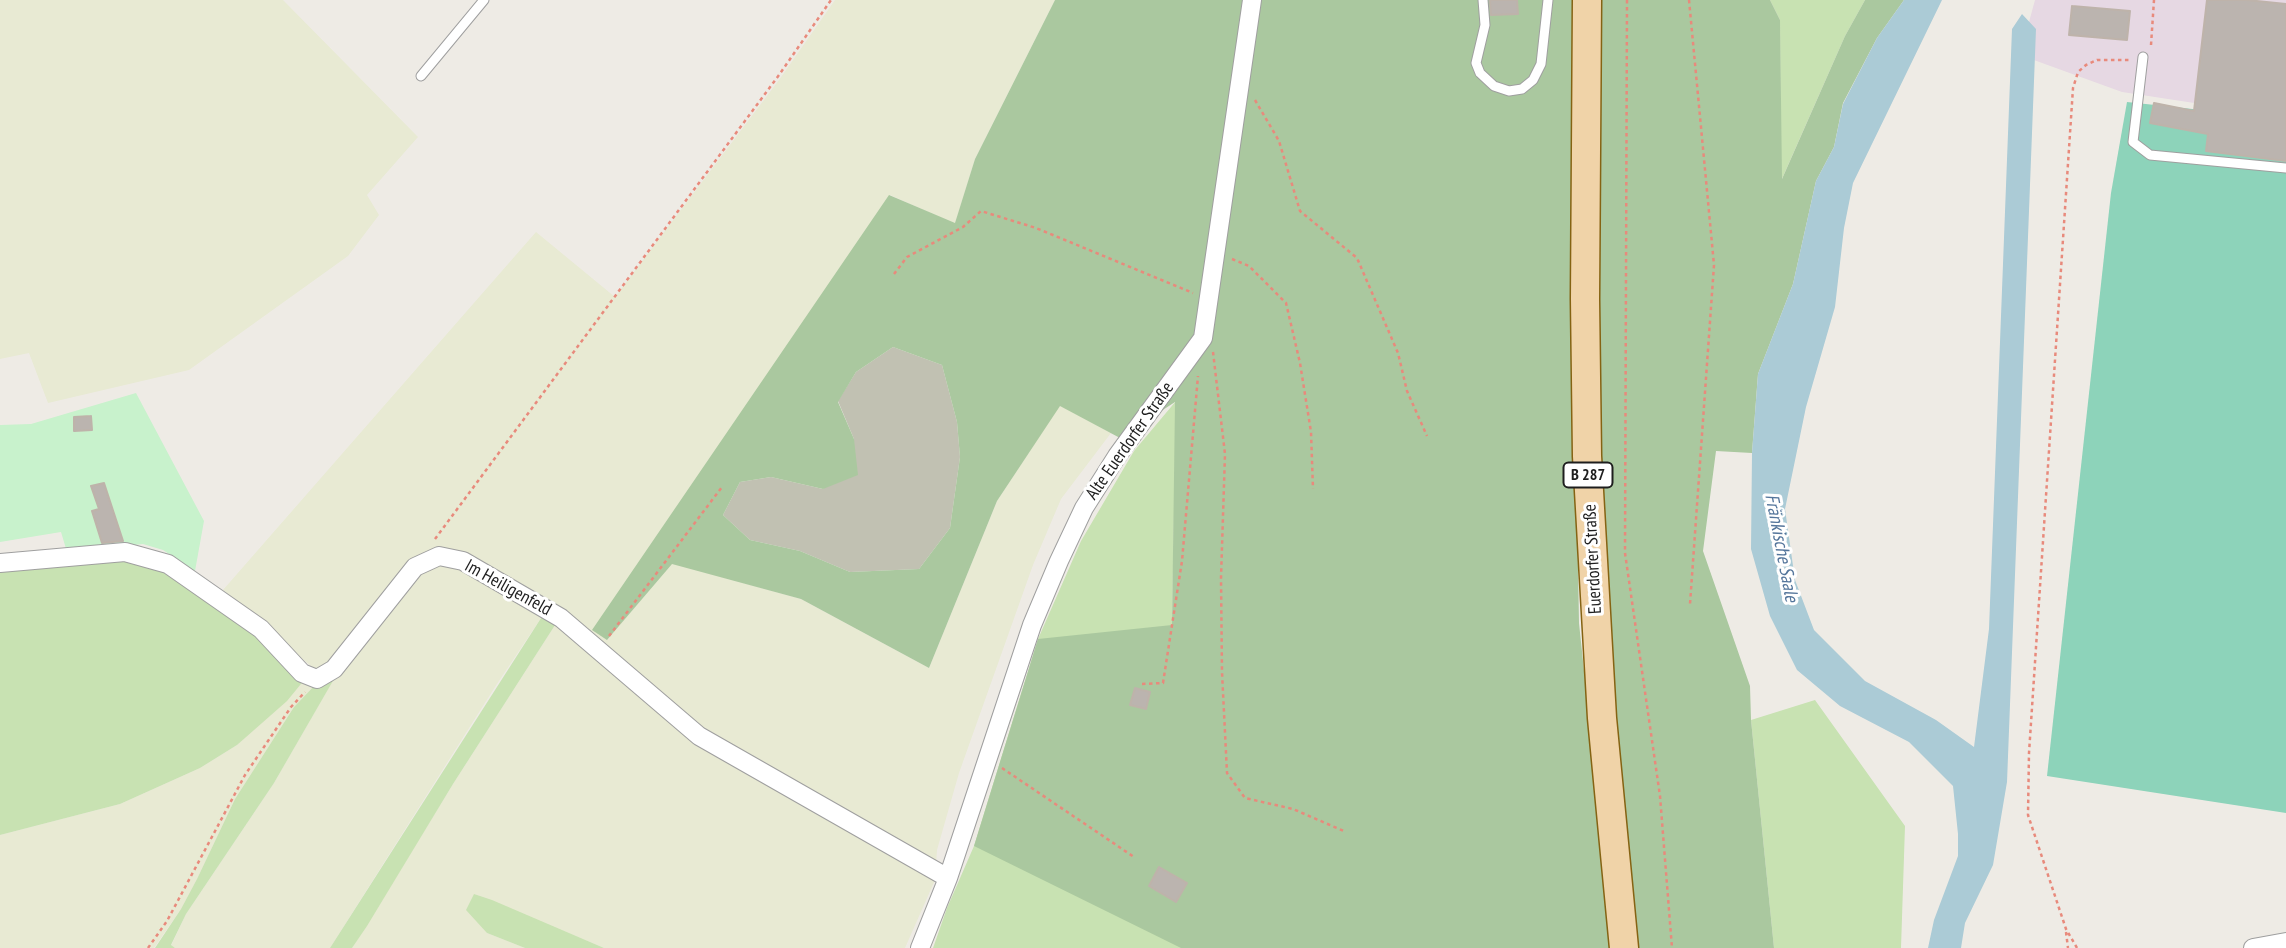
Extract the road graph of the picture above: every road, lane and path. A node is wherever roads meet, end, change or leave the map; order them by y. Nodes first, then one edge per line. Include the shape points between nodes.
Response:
1 (484, 0) edge
2 (831, 0) edge
3 (1252, 0) edge
4 (1483, 0) edge
5 (1548, 0) edge
6 (1587, 0) edge
7 (1628, 0) edge
8 (1689, 0) edge
9 (2154, 0) edge
10 (2143, 57) junction
11 (421, 76) dead end
12 (1238, 96) junction
13 (2286, 168) edge
14 (1216, 252) junction
15 (894, 274) dead end
16 (1209, 299) junction
17 (1203, 338) junction
18 (1198, 376) dead end
19 (1427, 436) dead end
20 (722, 487) dead end
21 (1313, 489) dead end
22 (436, 538) dead end
23 (0, 563) edge
24 (1690, 604) dead end
25 (598, 650) junction
26 (317, 680) junction
27 (1142, 684) dead end
28 (988, 759) junction
29 (1346, 832) dead end
30 (1134, 857) dead end
31 (948, 878) junction
32 (2066, 929) junction
33 (2286, 942) edge
34 (148, 948) edge
35 (920, 948) edge
36 (1624, 948) edge
37 (1672, 948) edge
38 (2068, 948) edge
39 (2077, 948) edge
40 (2253, 948) edge

1 - 11 lane
2 - 22 path
3 - 12 street, Alte Euerdorfer Straße
4 - 5 lane via 1485,24 1476,62 1494,86 1509,91 1522,89 1533,80 1541,64
6 - 36 main road, Euerdorfer Straße / B 287 via 1587,456 1602,718
7 - 37 path via 1625,553 1660,796
8 - 24 path via 1714,265
9 - 10 path via 2150,50
10 - 13 lane via 2133,142 2150,155
10 - 32 path via 2097,60 2078,72 2073,88 2028,815
12 - 14 street, Alte Euerdorfer Straße
12 - 19 path via 1257,100 1279,141 1300,211 1356,258 1398,352 1407,391
14 - 16 street, Alte Euerdorfer Straße
14 - 21 path via 1249,266 1286,303 1311,432
15 - 16 path via 907,257 962,227 981,211 1037,228
16 - 17 street, Alte Euerdorfer Straße
17 - 28 street, Alte Euerdorfer Straße via 1116,456 1084,508 1032,625
17 - 29 path via 1214,353 1225,454 1221,578 1227,773 1245,798 1293,809
18 - 27 path via 1182,561 1163,683
20 - 25 path
23 - 26 street via 125,552 168,564 261,629 302,673
25 - 26 street, Im Heiligenfeld via 561,618 463,561 439,556 415,567 334,669
25 - 31 street, Im Heiligenfeld via 699,736
26 - 34 path via 291,707 245,775
28 - 30 path
28 - 31 street, Alte Euerdorfer Straße
31 - 35 street, Alte Euerdorfer Straße
32 - 38 path
32 - 39 path
33 - 40 street

